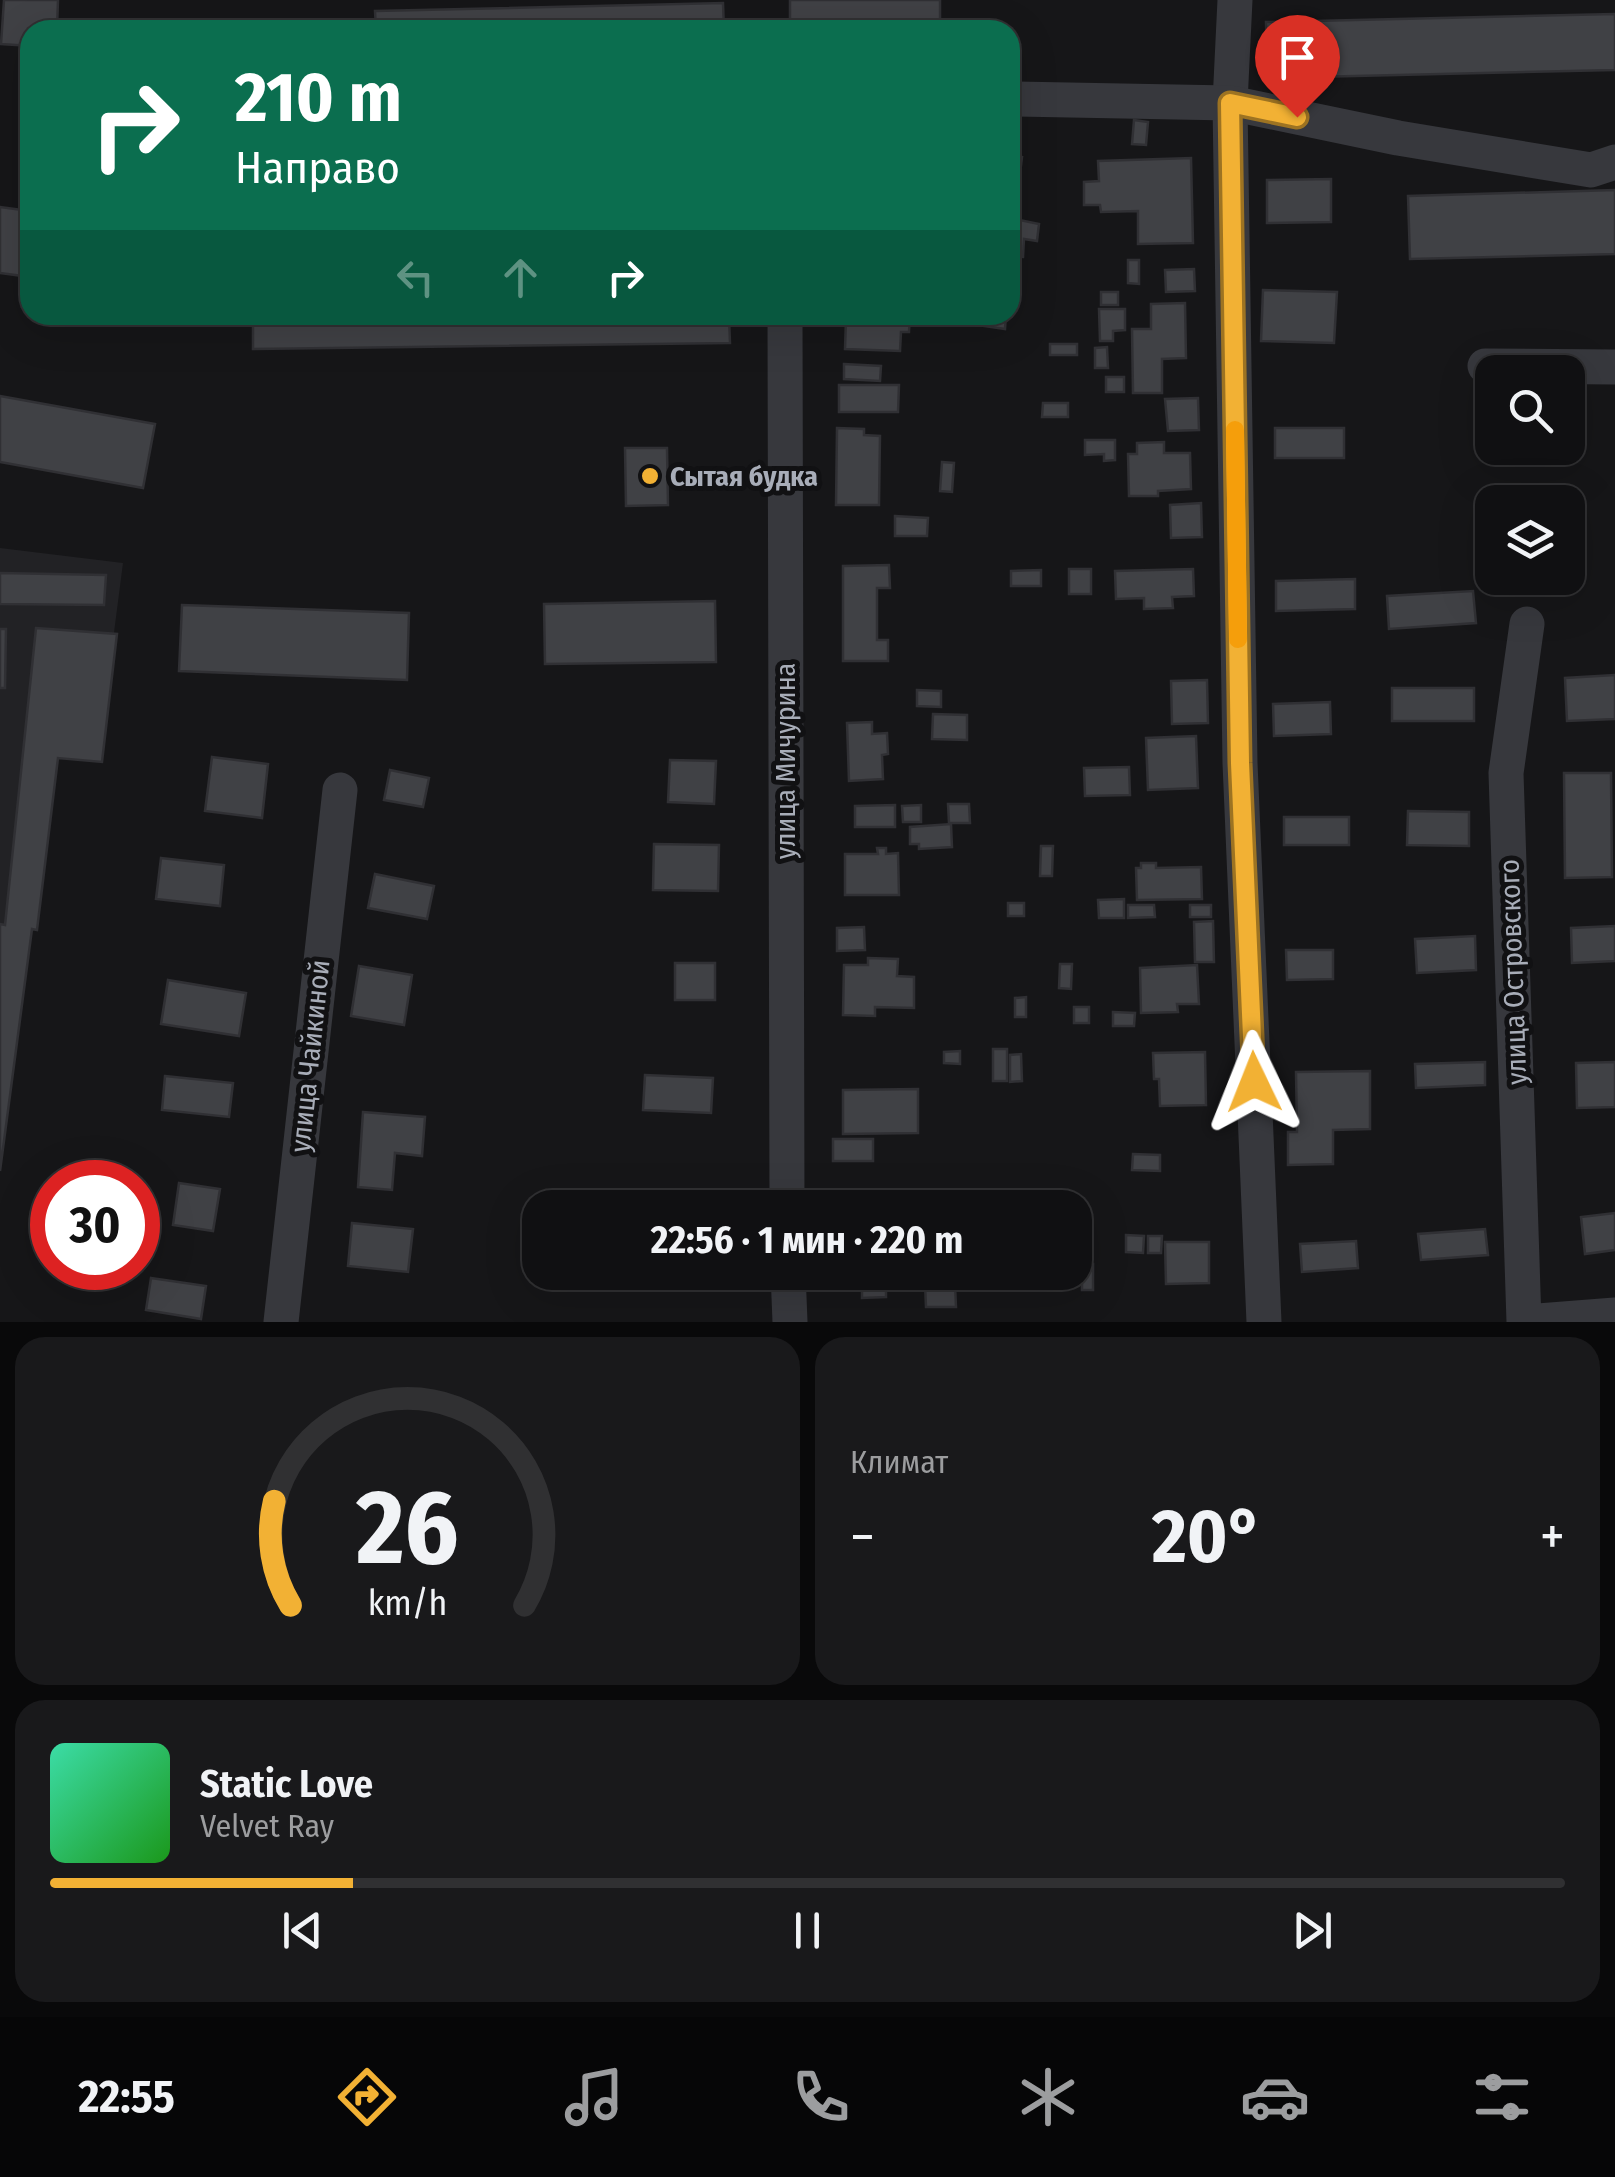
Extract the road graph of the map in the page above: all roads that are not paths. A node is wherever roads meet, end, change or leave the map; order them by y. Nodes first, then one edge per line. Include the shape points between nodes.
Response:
1 (1235, 0) edge
2 (1020, 99) edge
3 (1230, 103) junction
4 (1615, 162) edge
5 (785, 325) edge
6 (1585, 367) edge
7 (1615, 367) edge
8 (1527, 624) dead end
9 (340, 790) dead end
10 (787, 1190) edge
11 (789, 1290) edge
12 (1615, 1315) edge
13 (281, 1322) edge
14 (790, 1322) edge
15 (1264, 1322) edge
16 (1524, 1322) edge

1 - 3 street
2 - 3 street
3 - 4 street via 1591,170
3 - 15 street via 1240,763
5 - 10 street, улица Мичурина
6 - 7 street
8 - 16 street, улица Островского via 1506,774
9 - 13 street, улица Чайкиной
11 - 14 street
12 - 16 street

